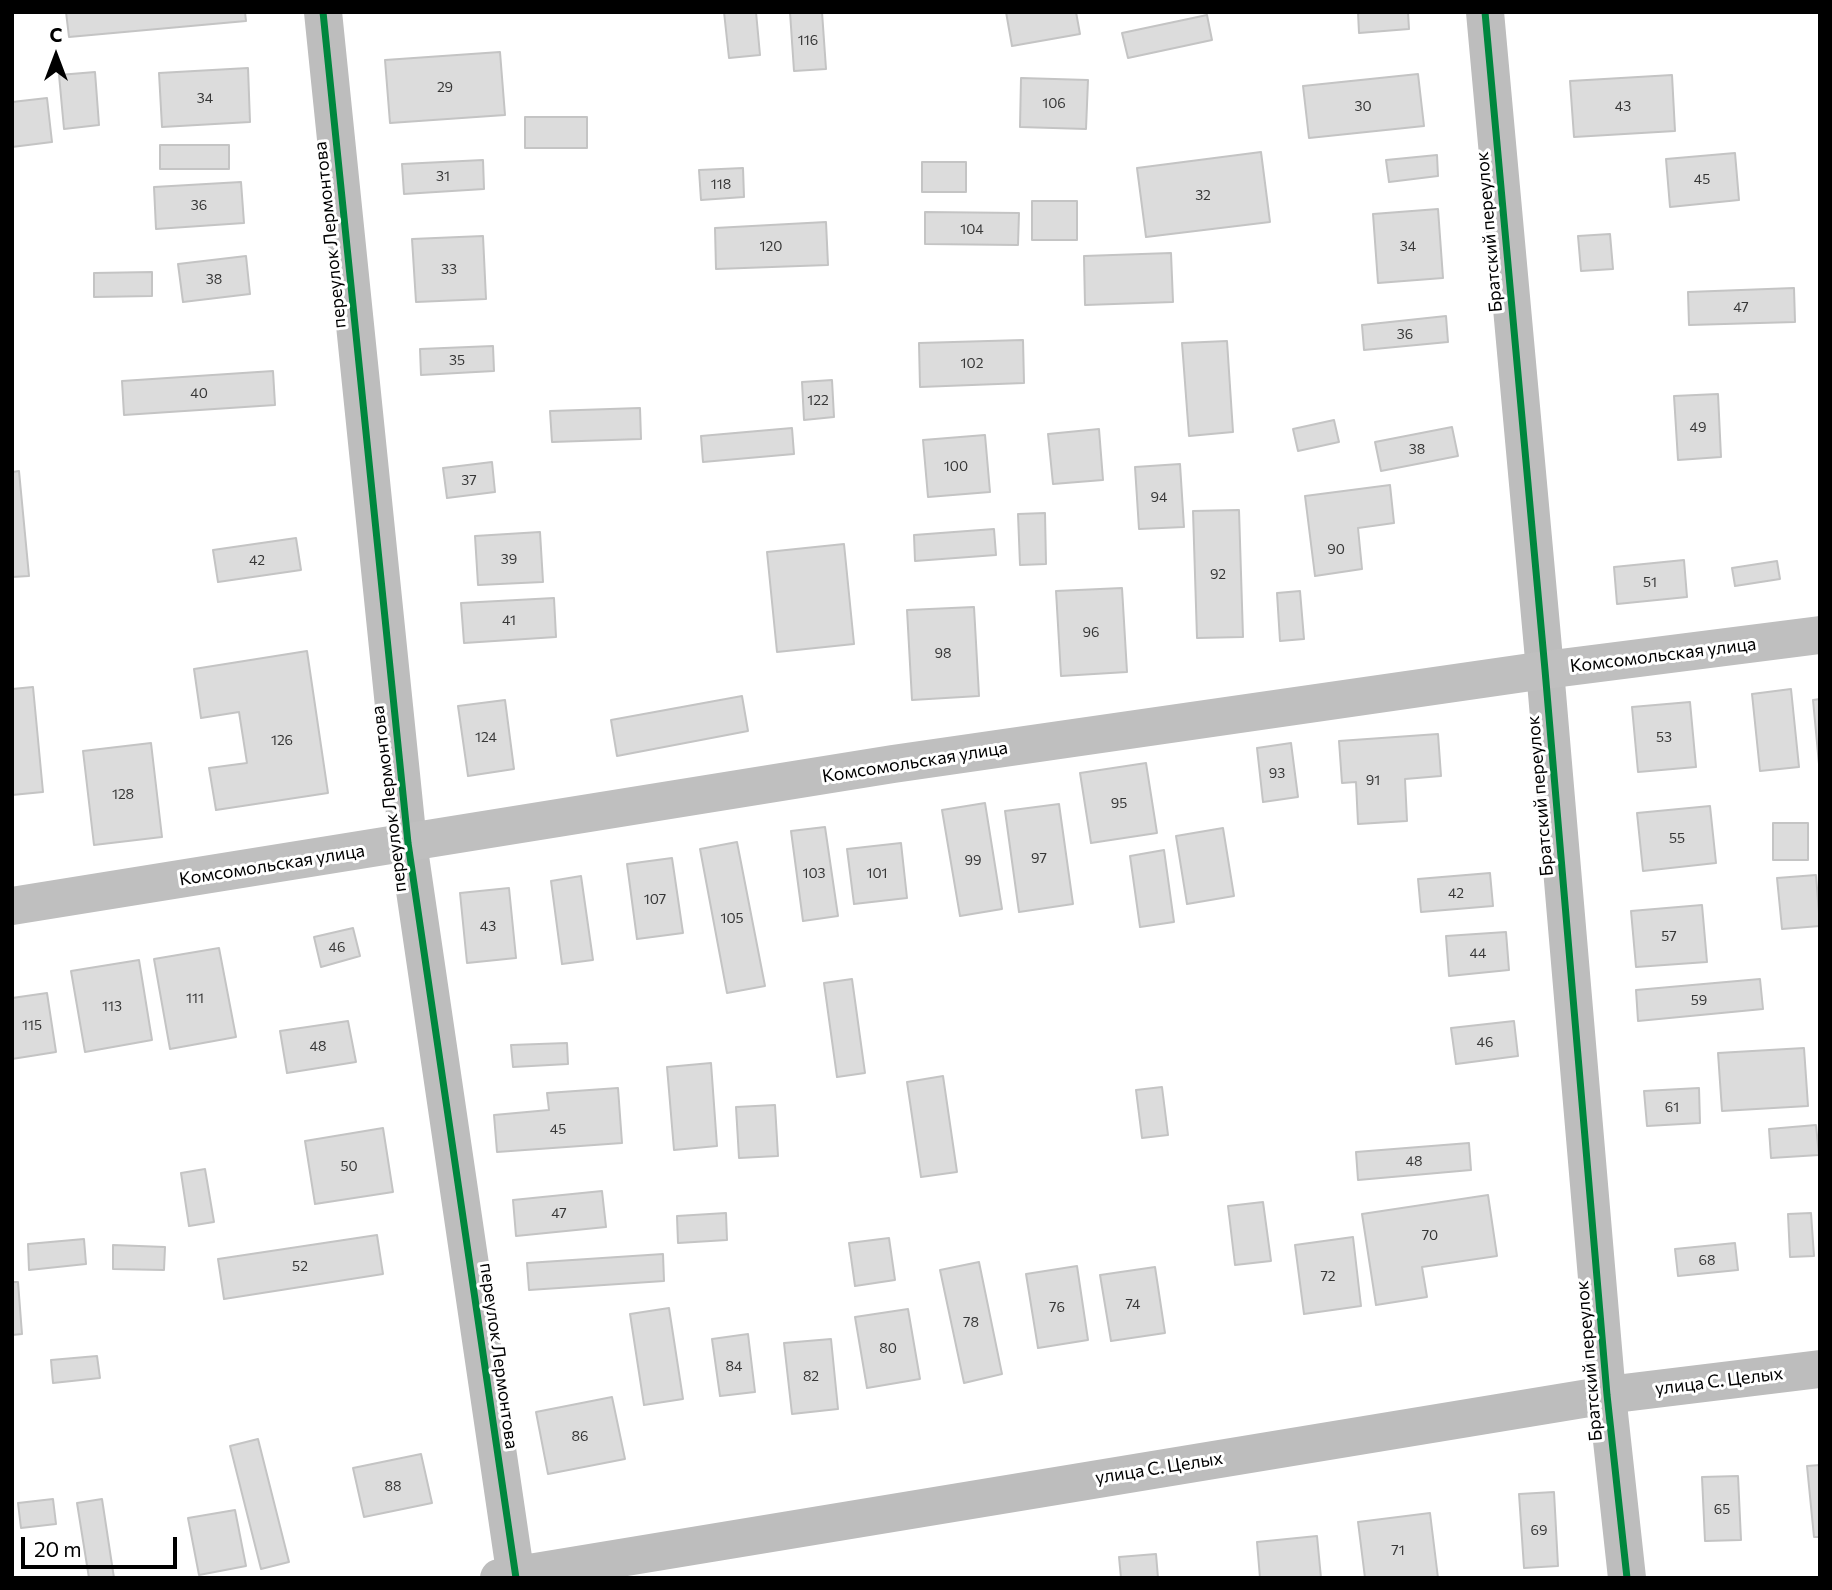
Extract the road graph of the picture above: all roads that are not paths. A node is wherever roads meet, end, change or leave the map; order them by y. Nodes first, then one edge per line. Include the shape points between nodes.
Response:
1 (323, 12) edge
2 (1485, 12) edge
3 (1820, 635) edge
4 (1545, 670) junction
5 (408, 843) junction
6 (12, 906) edge
7 (1820, 1369) edge
8 (1607, 1395) junction
9 (510, 1577) edge
10 (1627, 1578) edge

1 - 5 street, переулок Лермонтова
2 - 4 street, Братский переулок
3 - 4 main road, Комсомольская улица
4 - 5 main road, Комсомольская улица via 893,764
4 - 8 street, Братский переулок
5 - 6 main road, Комсомольская улица
5 - 9 street, переулок Лермонтова
7 - 8 street, улица С. Целых
8 - 9 street, улица С. Целых
8 - 10 street, Братский переулок

